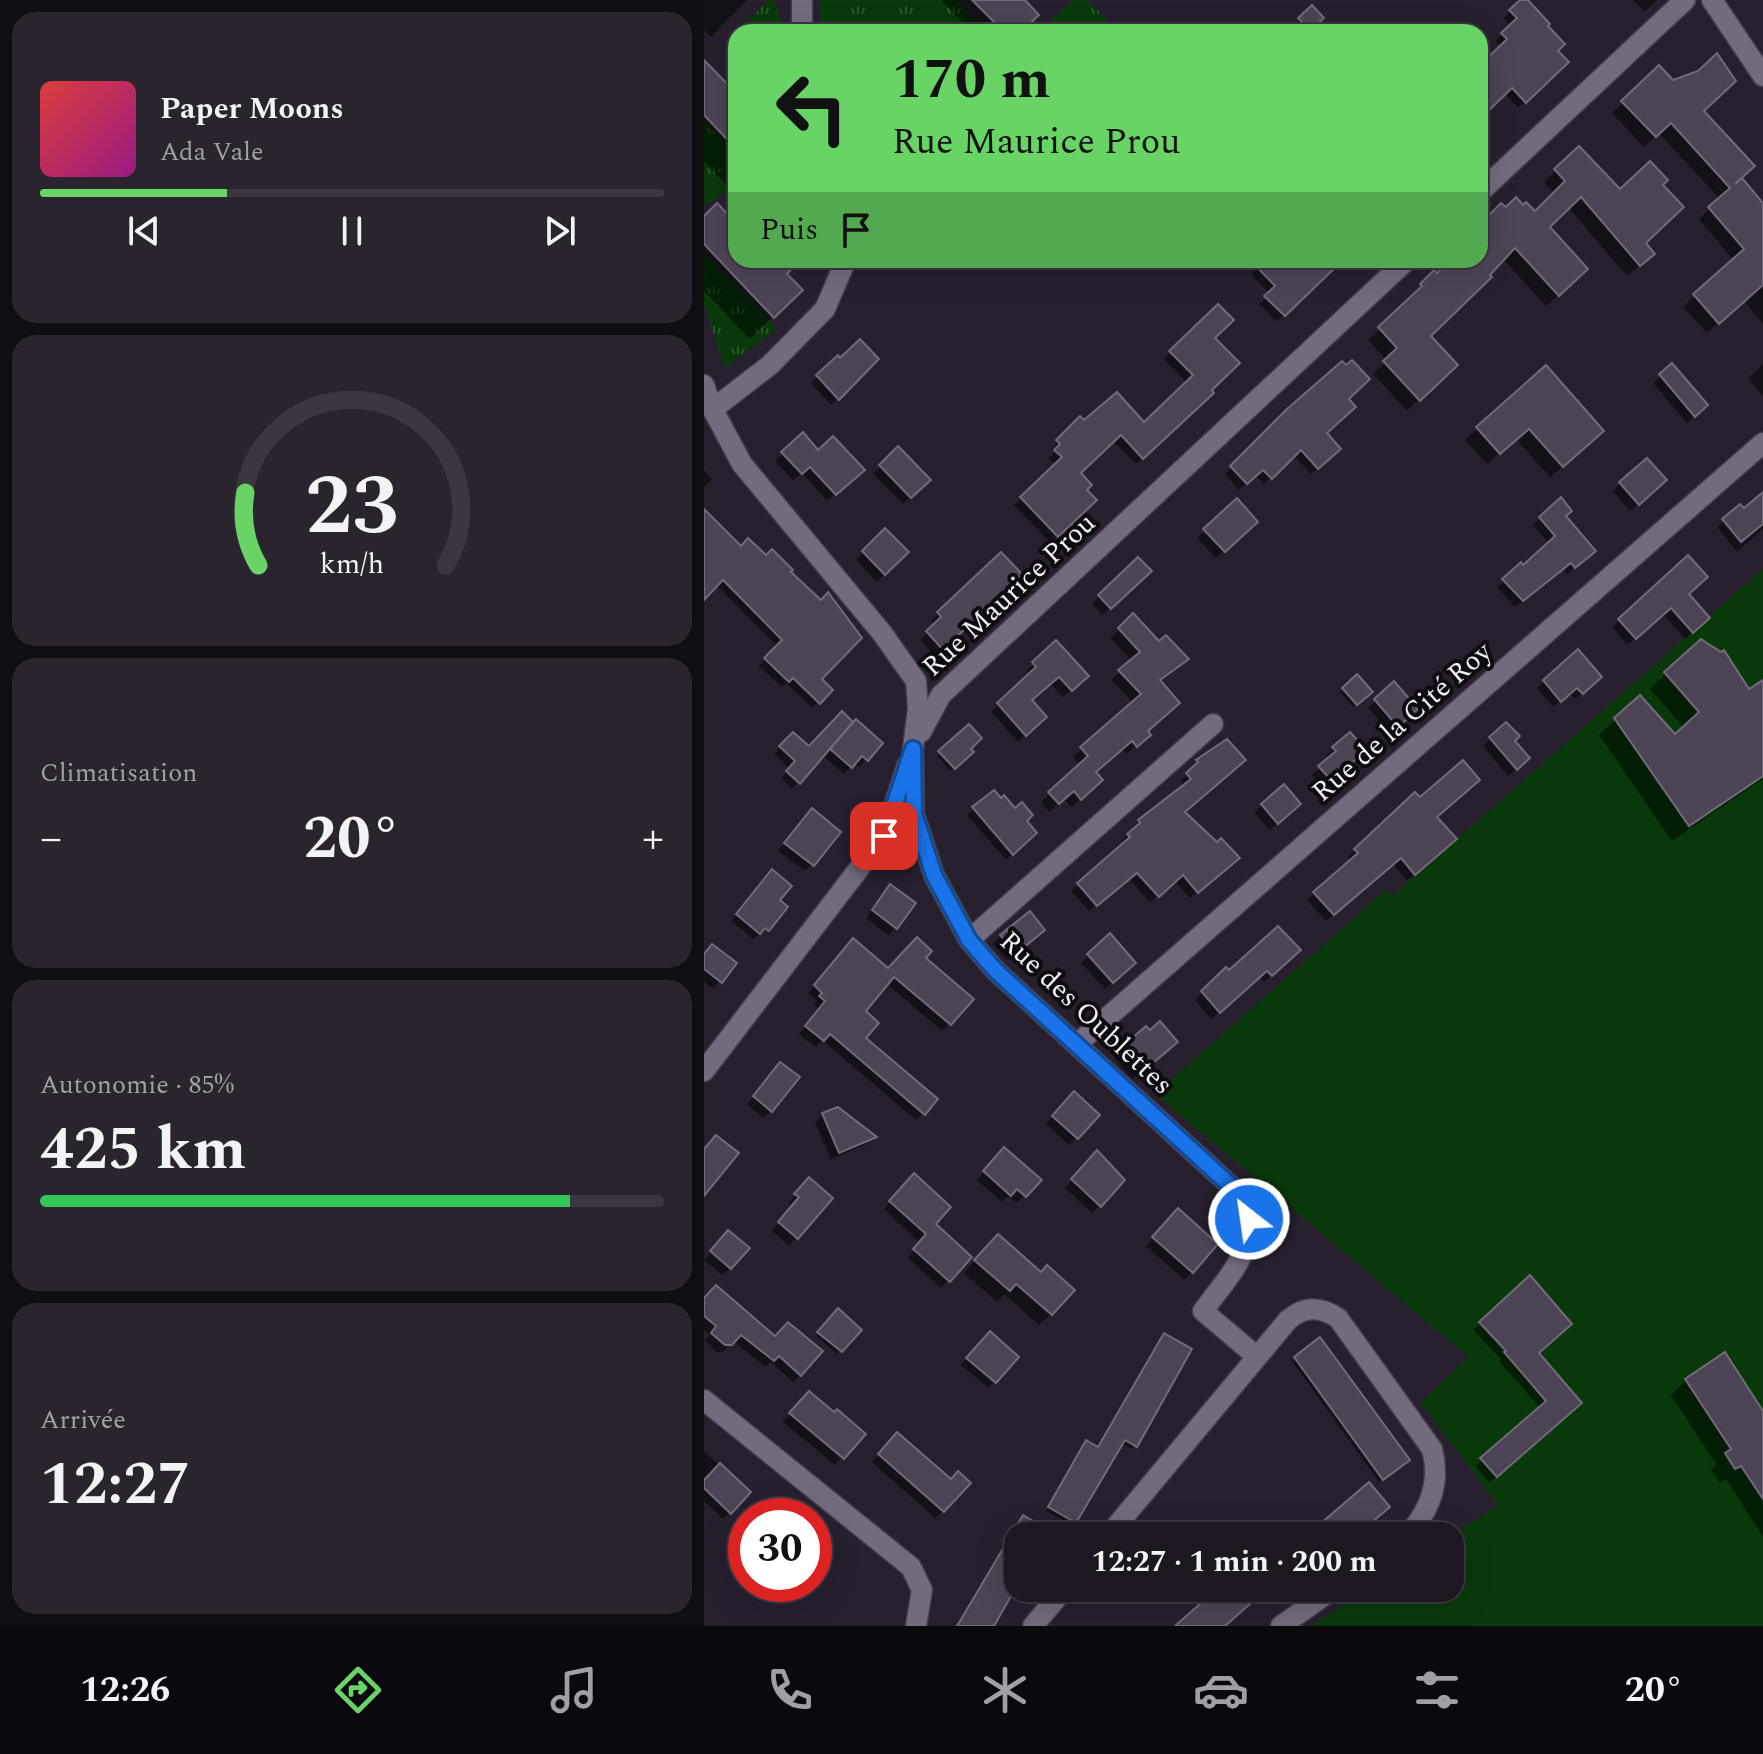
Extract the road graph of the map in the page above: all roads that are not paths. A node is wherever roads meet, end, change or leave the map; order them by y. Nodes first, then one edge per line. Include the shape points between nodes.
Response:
1 (802, 0) edge
2 (1685, 0) edge
3 (1712, 0) edge
4 (802, 24) edge
5 (1763, 76) edge
6 (1488, 185) edge
7 (843, 268) edge
8 (1398, 268) edge
9 (704, 385) edge
10 (713, 409) junction
11 (1763, 443) edge
12 (1213, 724) dead end
13 (913, 749) junction
14 (969, 940) junction
15 (1077, 1044) junction
16 (704, 1071) edge
17 (1256, 1356) junction
18 (704, 1400) edge
19 (1120, 1522) edge
20 (1420, 1522) edge
21 (1053, 1602) edge
22 (1315, 1602) edge
23 (916, 1626) edge
24 (1033, 1626) edge
25 (1281, 1626) edge

1 - 4 street
2 - 6 street
3 - 5 street
7 - 10 street via 825,309 770,365
8 - 13 street, Rue Maurice Prou via 941,695
9 - 10 street, Rue des Oublettes
10 - 13 street, Rue des Oublettes via 742,464 916,681
11 - 15 street, Rue de la Cité Roy
12 - 14 street
13 - 14 street, Rue des Oublettes via 914,814 934,875
13 - 16 street, Rue Maurice Prou via 884,836
14 - 15 street, Rue des Oublettes
15 - 17 street, Rue des Oublettes via 1243,1202 1249,1219 1246,1248 1203,1311
17 - 19 street
17 - 20 street via 1298,1312 1314,1309 1338,1318 1432,1449 1437,1469 1434,1493
18 - 23 street via 911,1567 922,1590
21 - 24 street
22 - 25 street

